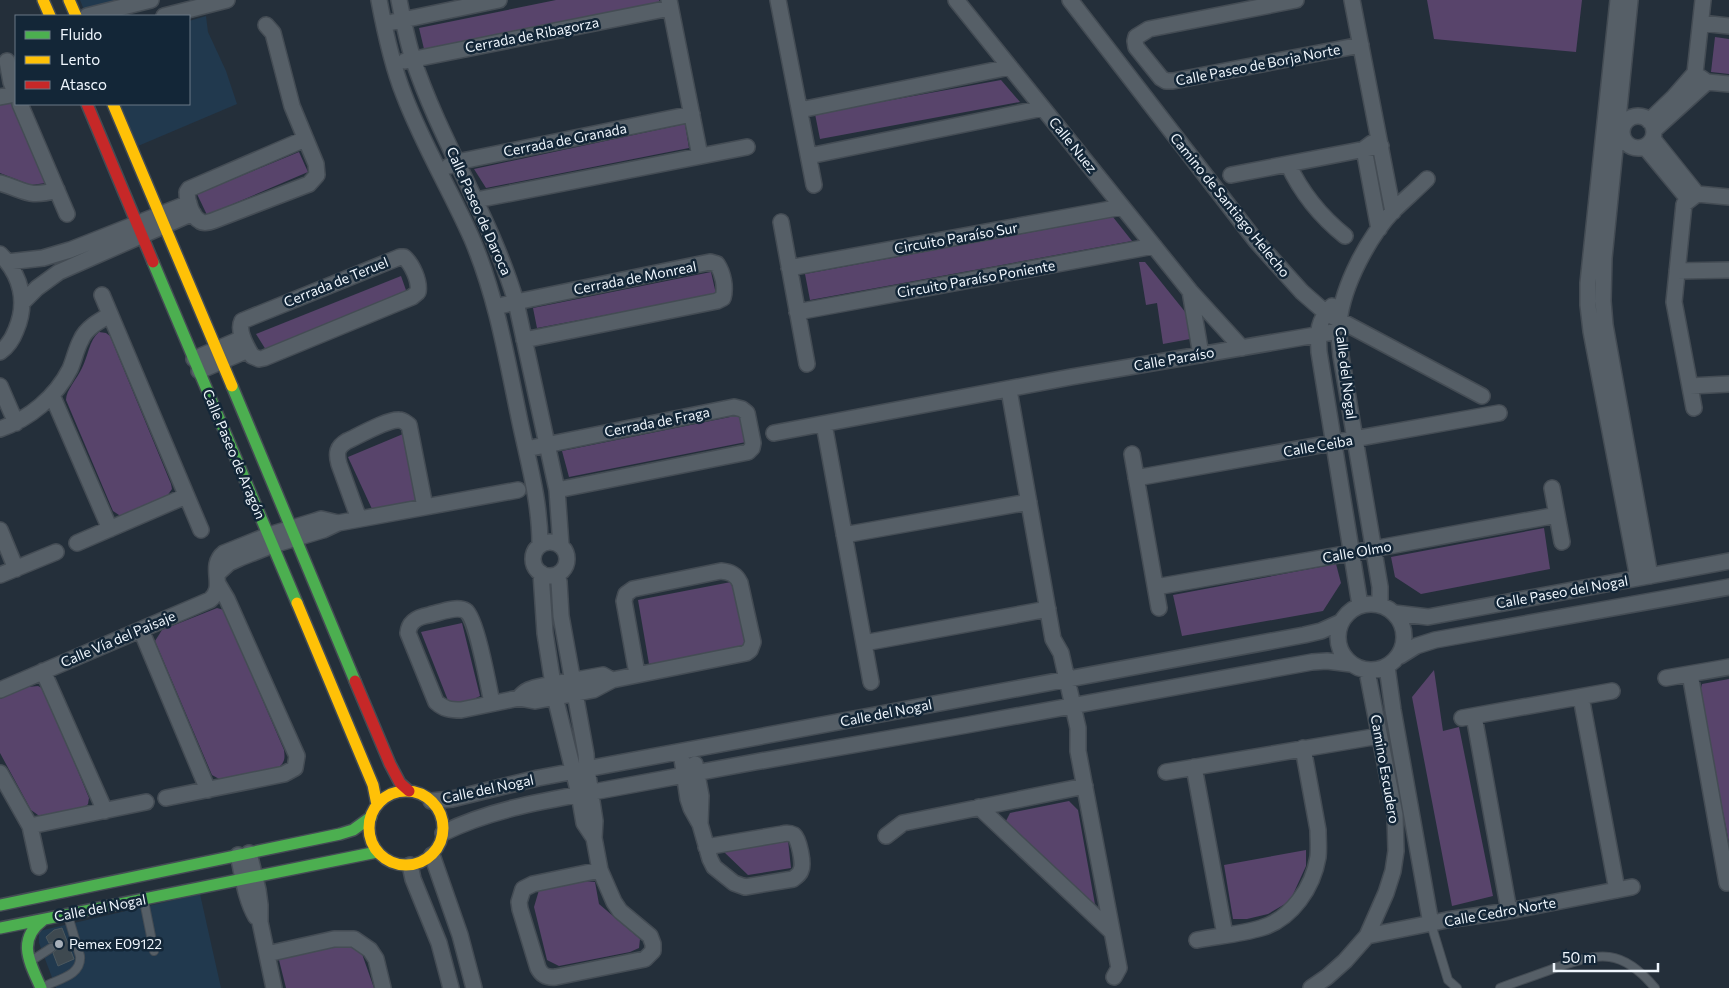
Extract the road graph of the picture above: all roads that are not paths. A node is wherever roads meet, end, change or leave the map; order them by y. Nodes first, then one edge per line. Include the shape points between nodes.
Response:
1 (43, 0) edge
2 (69, 0) edge
3 (227, 0) edge
4 (379, 0) edge
5 (399, 0) edge
6 (499, 0) edge
7 (780, 0) edge
8 (956, 0) edge
9 (1070, 0) edge
10 (1296, 0) edge
11 (1352, 0) edge
12 (1618, 0) edge
13 (1630, 0) edge
14 (1704, 0) edge
15 (143, 1) edge
16 (670, 4) edge
17 (50, 15) edge
18 (76, 15) edge
19 (91, 15) edge
20 (168, 15) edge
21 (403, 20) junction
22 (1700, 23) junction
23 (383, 24) junction
24 (266, 26) dead end
25 (1729, 26) edge
26 (1361, 45) junction
27 (413, 59) junction
28 (7, 61) dead end
29 (393, 63) junction
30 (1010, 67) junction
31 (1695, 73) junction
32 (1707, 82) junction
33 (1608, 84) junction
34 (1729, 84) edge
35 (15, 92) edge
36 (15, 95) edge
37 (0, 97) edge
38 (20, 105) edge
39 (88, 105) edge
40 (113, 105) edge
41 (1619, 105) junction
42 (1044, 108) junction
43 (800, 110) junction
44 (692, 114) junction
45 (1629, 119) junction
46 (1646, 136) junction
47 (305, 139) junction
48 (1380, 141) junction
49 (747, 147) dead end
50 (1364, 149) junction
51 (700, 156) junction
52 (809, 156) junction
53 (457, 162) junction
54 (1613, 162) junction
55 (1288, 164) junction
56 (439, 171) junction
57 (1231, 175) dead end
58 (1598, 176) junction
59 (1427, 179) dead end
60 (0, 183) edge
61 (814, 185) dead end
62 (57, 190) junction
63 (1693, 197) junction
64 (1729, 197) edge
65 (476, 200) junction
66 (1122, 207) junction
67 (191, 208) junction
68 (1392, 212) junction
69 (67, 214) dead end
70 (162, 220) junction
71 (781, 222) dead end
72 (140, 229) junction
73 (1379, 229) junction
74 (1345, 236) dead end
75 (496, 244) junction
76 (1154, 246) junction
77 (477, 251) junction
78 (4, 258) edge
79 (789, 268) junction
80 (1729, 270) edge
81 (1677, 271) junction
82 (1190, 291) junction
83 (1345, 292) junction
84 (102, 295) dead end
85 (23, 302) junction
86 (516, 302) junction
87 (495, 307) junction
88 (797, 312) junction
89 (1326, 312) junction
90 (110, 315) junction
91 (1339, 325) junction
92 (1318, 335) junction
93 (524, 340) junction
94 (246, 344) junction
95 (1242, 348) junction
96 (0, 352) edge
97 (1201, 354) junction
98 (219, 355) junction
99 (807, 364) dead end
100 (197, 365) junction
101 (1729, 384) edge
102 (0, 386) edge
103 (1690, 386) junction
104 (1009, 390) junction
105 (1610, 394) junction
106 (52, 395) junction
107 (1482, 396) dead end
108 (1694, 408) dead end
109 (1499, 413) dead end
110 (824, 424) junction
111 (5, 425) edge
112 (774, 433) dead end
113 (1355, 439) junction
114 (1333, 443) junction
115 (546, 444) junction
116 (526, 448) junction
117 (1132, 454) dead end
118 (1136, 478) junction
119 (1552, 488) dead end
120 (518, 490) dead end
121 (557, 490) junction
122 (186, 496) junction
123 (1029, 502) junction
124 (425, 507) junction
125 (1557, 515) junction
126 (359, 520) junction
127 (110, 529) junction
128 (0, 530) edge
129 (200, 530) dead end
130 (293, 532) junction
131 (844, 535) junction
132 (271, 540) junction
133 (1562, 542) dead end
134 (77, 543) dead end
135 (540, 545) junction
136 (561, 546) junction
137 (1373, 549) junction
138 (56, 552) dead end
139 (1351, 553) junction
140 (1729, 561) edge
141 (16, 568) junction
142 (541, 573) junction
143 (0, 575) edge
144 (557, 575) junction
145 (1644, 577) junction
146 (217, 579) junction
147 (1156, 587) junction
148 (1729, 587) edge
149 (1380, 605) junction
150 (1360, 606) junction
151 (1159, 608) dead end
152 (1048, 610) junction
153 (1394, 613) junction
154 (1341, 622) junction
155 (141, 630) junction
156 (864, 643) junction
157 (1400, 656) junction
158 (1351, 664) junction
159 (1387, 667) junction
160 (1729, 667) edge
161 (43, 671) junction
162 (1367, 671) junction
163 (636, 674) junction
164 (1690, 674) junction
165 (1666, 678) dead end
166 (1062, 681) junction
167 (871, 682) dead end
168 (573, 687) junction
169 (0, 690) edge
170 (554, 691) junction
171 (1612, 691) dead end
172 (1581, 697) junction
173 (492, 703) junction
174 (1068, 708) junction
175 (1379, 736) junction
176 (1303, 748) junction
177 (687, 751) junction
178 (1194, 767) junction
179 (580, 771) junction
180 (1166, 772) dead end
181 (0, 773) edge
182 (691, 774) junction
183 (1085, 786) junction
184 (208, 790) junction
185 (409, 791) junction
186 (585, 794) junction
187 (166, 798) dead end
188 (431, 800) junction
189 (146, 802) dead end
190 (377, 804) junction
191 (979, 807) junction
192 (105, 811) junction
193 (371, 817) junction
194 (30, 826) junction
195 (443, 833) junction
196 (886, 836) dead end
197 (706, 848) junction
198 (377, 852) junction
199 (244, 854) junction
200 (432, 855) junction
201 (410, 865) junction
202 (39, 867) dead end
203 (600, 870) junction
204 (1727, 873) edge
205 (249, 878) junction
206 (88, 886) junction
207 (144, 899) junction
208 (0, 905) edge
209 (93, 910) junction
210 (1509, 911) junction
211 (68, 915) junction
212 (43, 920) junction
213 (1431, 924) junction
214 (0, 928) edge
215 (1112, 932) junction
216 (1225, 935) junction
217 (1367, 936) junction
218 (1197, 940) dead end
219 (51, 948) dead end
220 (154, 951) dead end
221 (267, 954) junction
222 (31, 961) junction
223 (1114, 977) dead end
224 (41, 988) edge
225 (274, 988) edge
226 (383, 988) edge
227 (451, 988) edge
228 (474, 988) edge
229 (1311, 988) edge
230 (1457, 988) edge
231 (1500, 988) edge
232 (1655, 988) edge

1 - 17 main road
2 - 18 main road
3 - 20 street
4 - 23 street, Calle Paseo de Daroca
5 - 21 street, Calle Paseo de Daroca
6 - 21 street
7 - 43 street
8 - 30 street, Calle Nuez
9 - 89 street, Camino de Santiago Helecho via 1256,241 1290,281
10 - 26 street, Calle Paseo de Borja Norte via 1148,30 1136,36 1136,47 1162,78 1173,81
11 - 26 street
12 - 33 street
13 - 41 street
14 - 22 street
15 - 19 street
16 - 27 street, Cerrada de Ribagorza
16 - 44 street
21 - 23 street
21 - 27 street, Calle Paseo de Daroca
22 - 25 street
22 - 31 street
23 - 29 street, Calle Paseo de Daroca
24 - 47 street via 273,33 292,106
26 - 48 street
27 - 29 street, Cerrada de Ribagorza
27 - 53 street, Calle Paseo de Daroca
28 - 35 street
29 - 56 street, Calle Paseo de Daroca via 415,122
30 - 42 street, Calle Nuez
30 - 43 street
31 - 32 street
31 - 46 street
32 - 34 street
32 - 46 street
33 - 41 street
33 - 58 street
36 - 37 street
38 - 62 street
39 - 72 main road, Calle Paseo de Aragón
40 - 70 main road, Calle Paseo de Aragón
41 - 45 street
41 - 54 street
42 - 52 street
42 - 66 street, Calle Nuez
43 - 52 street
44 - 51 street
44 - 53 street, Cerrada de Granada
45 - 46 street via 1640,116
45 - 46 street via 1622,133 1626,143
46 - 54 street
46 - 63 street
47 - 67 street via 193,187 187,192
47 - 67 street via 317,170 309,184 209,222 200,222
48 - 50 street
48 - 68 street
49 - 51 street
50 - 55 street
50 - 73 street
51 - 65 street
52 - 61 street
53 - 56 street, Cerrada de Granada
53 - 65 street, Calle Paseo de Daroca
54 - 58 street
54 - 105 street via 1603,301 1610,357
55 - 57 street
55 - 74 street via 1302,192
56 - 77 street, Calle Paseo de Daroca
58 - 105 street via 1588,305 1591,331
59 - 68 street
60 - 62 street via 29,194
62 - 69 street
63 - 64 street
63 - 81 street via 1684,204
65 - 75 street, Calle Paseo de Daroca
66 - 76 street, Calle Nuez
66 - 79 street, Circuito Paraíso Sur
67 - 70 street
68 - 73 street
70 - 72 street
70 - 98 main road, Calle Paseo de Aragón
71 - 79 street
72 - 78 street via 42,258
72 - 85 street via 59,272
72 - 100 main road, Calle Paseo de Aragón
73 - 83 street
75 - 77 street
75 - 86 street, Calle Paseo de Daroca
76 - 82 street, Calle Nuez
76 - 88 street, Circuito Paraíso Poniente
77 - 87 street, Calle Paseo de Daroca
78 - 85 street via 16,274
79 - 88 street
80 - 81 street
81 - 103 street via 1674,302
82 - 95 street, Calle Nuez
82 - 97 street, Calle Nuez
83 - 89 street
83 - 91 street
84 - 90 street
85 - 96 street via 21,320 14,336
86 - 87 street, Cerrada de Monreal
86 - 93 street, Calle Paseo de Daroca
86 - 93 street, Cerrada de Monreal via 710,262 721,269 725,291 723,298 716,301
87 - 116 street, Calle Paseo de Daroca
88 - 99 street
89 - 91 street, Camino de Santiago Helecho
89 - 92 street, Calle del Nogal
90 - 106 street via 81,338 69,371
90 - 122 street
91 - 92 street, Calle Paraíso
91 - 107 street, Camino de Santiago Helecho
91 - 113 street, Calle del Nogal
92 - 95 street, Calle Paraíso
92 - 114 street, Calle del Nogal
93 - 115 street, Calle Paseo de Daroca
94 - 94 street, Cerrada de Teruel via 255,358 264,358 412,297 418,292 418,283 409,262 400,257 247,318 240,327
94 - 98 street
95 - 97 street, Calle Paraíso
97 - 104 street, Calle Paraíso
98 - 100 street
98 - 130 main road, Calle Paseo de Aragón
100 - 132 main road, Calle Paseo de Aragón
101 - 103 street
102 - 111 street
103 - 108 street
104 - 110 street, Calle Paraíso
104 - 123 street
105 - 145 street
106 - 111 street via 31,413
106 - 127 street
109 - 113 street, Calle Ceiba
110 - 112 street, Calle Paraíso
110 - 131 street
113 - 114 street, Calle Ceiba
113 - 137 street, Calle del Nogal
114 - 118 street, Calle Ceiba
114 - 139 street, Calle del Nogal
115 - 116 street, Cerrada de Fraga
115 - 121 street, Calle Paseo de Daroca
115 - 121 street, Cerrada de Fraga via 734,407 747,414 753,442 748,452
116 - 135 street, Calle Paseo de Daroca via 539,508
117 - 118 street
118 - 147 street
119 - 125 street
120 - 124 street, Calle Vía del Paisaje
121 - 136 street, Calle Paseo de Daroca
122 - 127 street
122 - 129 street
123 - 131 street
123 - 152 street
124 - 126 street, Calle Vía del Paisaje
124 - 126 street via 409,425 398,420 390,421 341,444 336,455
125 - 133 street
125 - 137 street, Calle Olmo
126 - 130 street, Calle Vía del Paisaje via 338,523 323,530
127 - 134 street
128 - 141 street
130 - 132 street, Calle Vía del Paisaje
130 - 185 main road, Calle Paseo de Aragón via 390,764
131 - 156 street
132 - 146 street, Calle Vía del Paisaje via 224,553 216,565
132 - 190 main road, Calle Paseo de Aragón via 371,780
135 - 136 street via 551,542
135 - 142 street via 533,559
136 - 144 street via 567,562
137 - 139 street, Calle Olmo
137 - 149 street, Calle del Nogal
138 - 141 street
139 - 147 street, Calle Olmo
139 - 150 street, Calle del Nogal
140 - 145 street, Calle Paseo del Nogal
141 - 143 street
142 - 144 street
142 - 170 street
144 - 168 street
145 - 153 street, Calle Paseo del Nogal via 1428,617
146 - 155 street, Calle Vía del Paisaje via 214,596 210,600
146 - 184 street via 297,756 295,768 284,774
147 - 151 street
148 - 157 street, Calle Paseo del Nogal via 1435,640
149 - 150 street
149 - 153 street
150 - 154 street via 1352,609
152 - 156 street
152 - 166 street via 1053,639 1060,653
153 - 157 street via 1400,620 1405,637
154 - 158 street via 1339,646
154 - 166 street, Calle del Nogal via 1304,635
155 - 161 street, Calle Vía del Paisaje
155 - 184 street
156 - 167 street
157 - 159 street
158 - 162 street
158 - 174 street, Calle del Nogal via 1312,662
159 - 162 street
159 - 213 street, Camino Escudero
160 - 164 street
161 - 169 street, Calle Vía del Paisaje
161 - 192 street
162 - 175 street, Camino Escudero
163 - 163 street via 740,655 750,650 753,642 738,578 721,571 626,594 624,601
163 - 168 street via 612,680 593,690
164 - 165 street
164 - 204 street
166 - 174 street
166 - 177 street, Calle del Nogal
168 - 170 street
168 - 179 street via 586,754
170 - 173 street via 533,688 519,698
170 - 179 street
171 - 172 street
172 - 210 street via 1468,717
172 - 210 street, Calle Cedro Norte via 1624,888
173 - 173 street via 452,710 436,702 408,633 411,622 423,616 461,609 471,615
174 - 182 street, Calle del Nogal
174 - 183 street via 1070,738 1078,751
175 - 176 street
175 - 217 street, Camino Escudero via 1394,815 1396,850 1386,893
176 - 178 street
176 - 216 street via 1318,830 1318,855 1311,880 1298,903 1276,922
177 - 179 street, Calle del Nogal
177 - 182 street
178 - 180 street
178 - 216 street
179 - 186 street
179 - 188 street, Calle del Nogal via 452,799
181 - 194 street
182 - 186 street, Calle del Nogal
182 - 197 street via 691,808 700,824
183 - 191 street
183 - 215 street
184 - 187 street
185 - 188 main road
185 - 190 main road via 397,792
186 - 195 street, Calle del Nogal via 484,817
186 - 203 street via 584,823 594,838
188 - 195 main road via 442,821
189 - 192 street
190 - 193 main road
191 - 196 street via 903,823
191 - 215 street
192 - 194 street
193 - 198 main road via 371,841
193 - 199 main road, Calle del Nogal via 353,830 340,834
194 - 202 street
195 - 200 main road
197 - 197 street via 714,867 745,888 793,879 803,864 798,840 791,834
198 - 201 main road via 386,860
198 - 205 main road, Calle del Nogal
199 - 205 street
199 - 206 main road, Calle del Nogal
200 - 201 main road
200 - 228 street via 460,935
201 - 227 street via 439,943
203 - 203 street via 523,889 520,909 541,974 545,977 556,978 645,959 654,951 650,936 620,911
205 - 207 main road, Calle del Nogal
205 - 221 street via 251,908 260,922
206 - 208 main road, Calle del Nogal
206 - 209 main road
207 - 209 main road, Calle del Nogal
207 - 220 lane
209 - 211 main road, Calle del Nogal
210 - 213 street, Calle Cedro Norte
211 - 212 main road, Calle del Nogal
211 - 224 lane via 70,938 80,956 79,968
212 - 214 main road, Calle del Nogal
212 - 222 main road via 29,936 27,945
213 - 217 street, Calle Cedro Norte
213 - 230 lane via 1448,980
215 - 223 street via 1119,968
216 - 218 street
217 - 229 street, Camino Escudero via 1328,977
219 - 222 lane
221 - 225 street
221 - 226 street via 334,939 354,939 363,943 376,960
222 - 224 main road
231 - 232 lane via 1579,959 1610,956 1628,963

